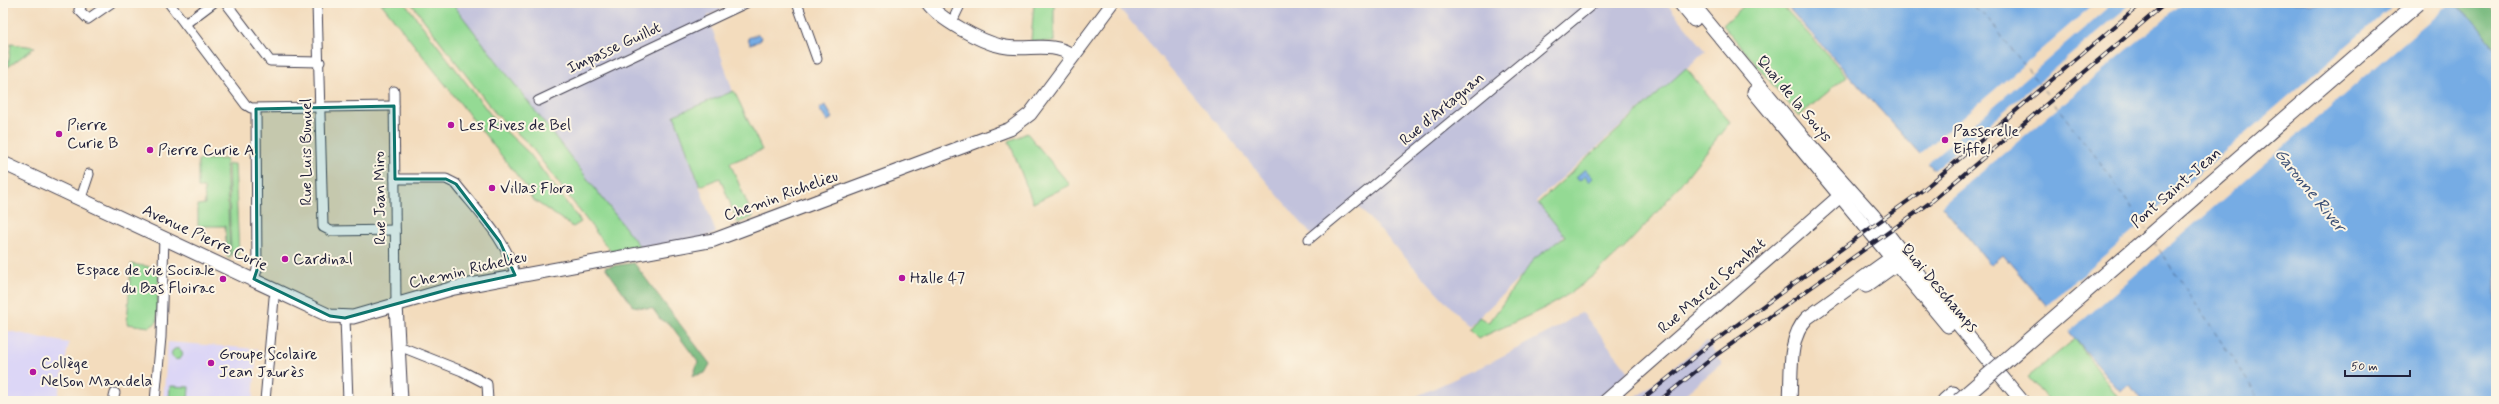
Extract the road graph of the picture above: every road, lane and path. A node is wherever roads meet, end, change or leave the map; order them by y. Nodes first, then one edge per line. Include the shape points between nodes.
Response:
1 (83, 3) edge
2 (111, 3) edge
3 (169, 3) edge
4 (213, 3) edge
5 (226, 3) edge
6 (317, 3) edge
7 (746, 3) edge
8 (796, 3) edge
9 (928, 3) edge
10 (961, 3) edge
11 (1112, 3) edge
12 (1594, 3) edge
13 (1680, 3) edge
14 (1692, 3) edge
15 (2405, 3) edge
16 (2418, 3) edge
17 (185, 24) junction
18 (951, 24) junction
19 (1073, 56) junction
20 (817, 59) dead end
21 (320, 62) junction
22 (394, 91) dead end
23 (538, 101) dead end
24 (394, 106) junction
25 (321, 107) junction
26 (256, 109) junction
27 (3, 163) edge
28 (89, 174) dead end
29 (395, 179) junction
30 (1844, 182) junction
31 (1840, 196) junction
32 (81, 198) junction
33 (1872, 215) junction
34 (396, 230) junction
35 (164, 237) junction
36 (1309, 239) dead end
37 (1898, 260) junction
38 (515, 275) junction
39 (254, 279) junction
40 (277, 290) junction
41 (396, 304) junction
42 (345, 318) junction
43 (399, 348) junction
44 (1952, 399) edge
45 (155, 401) edge
46 (265, 401) edge
47 (348, 401) edge
48 (401, 401) edge
49 (488, 401) edge
50 (1606, 401) edge
51 (1790, 401) edge
52 (2011, 401) edge
53 (2022, 401) edge

1 - 2 street via 79,10 88,19
3 - 17 street
4 - 17 street
5 - 21 street via 270,61
6 - 21 street, Rue Luis Bunuel
7 - 23 street, Impasse Guillot
8 - 20 street
9 - 18 street via 940,17
10 - 18 street
11 - 19 street, Chemin Richelieu
12 - 36 street, Rue d'Artagnan
13 - 31 street, Quai de la Souys
14 - 30 street, Quai de la Souys via 1802,136
15 - 44 main road, Pont Saint-Jean
16 - 44 main road, Pont Saint-Jean, bridge
17 - 26 street via 246,105
18 - 19 street via 1001,46 1059,48
19 - 38 street, Chemin Richelieu via 1026,119 1010,129 714,240
21 - 25 street, Rue Luis Bunuel
22 - 24 street, Rue Joan Miro
24 - 25 street
24 - 29 street, Rue Joan Miro
25 - 26 street
25 - 34 street, Rue Luis Bunuel via 322,227 330,231
26 - 39 street via 257,270
27 - 32 street, Avenue Pierre Curie
28 - 32 street
29 - 34 street, Rue Joan Miro
29 - 38 street via 446,179 456,184 500,242 510,258
30 - 31 street
30 - 33 street, Quai de la Souys
31 - 33 street
31 - 37 street, Quai Deschamps
31 - 50 street, Rue Marcel Sembat
32 - 35 street, Avenue Pierre Curie
33 - 37 street, Quai Deschamps
34 - 41 street, Rue Joan Miro
35 - 39 street, Avenue Pierre Curie
35 - 45 street via 161,337
37 - 51 street via 1806,318 1794,336
37 - 52 street, Quai Deschamps
37 - 53 street, Quai Deschamps via 1947,311
38 - 41 street, Chemin Richelieu
39 - 40 street, Avenue Pierre Curie
40 - 42 street, Avenue Pierre Curie via 330,316
40 - 46 street via 274,298
41 - 42 street, Avenue Pierre Curie
41 - 43 street
42 - 47 street
43 - 48 street
43 - 49 street via 462,371 487,384

